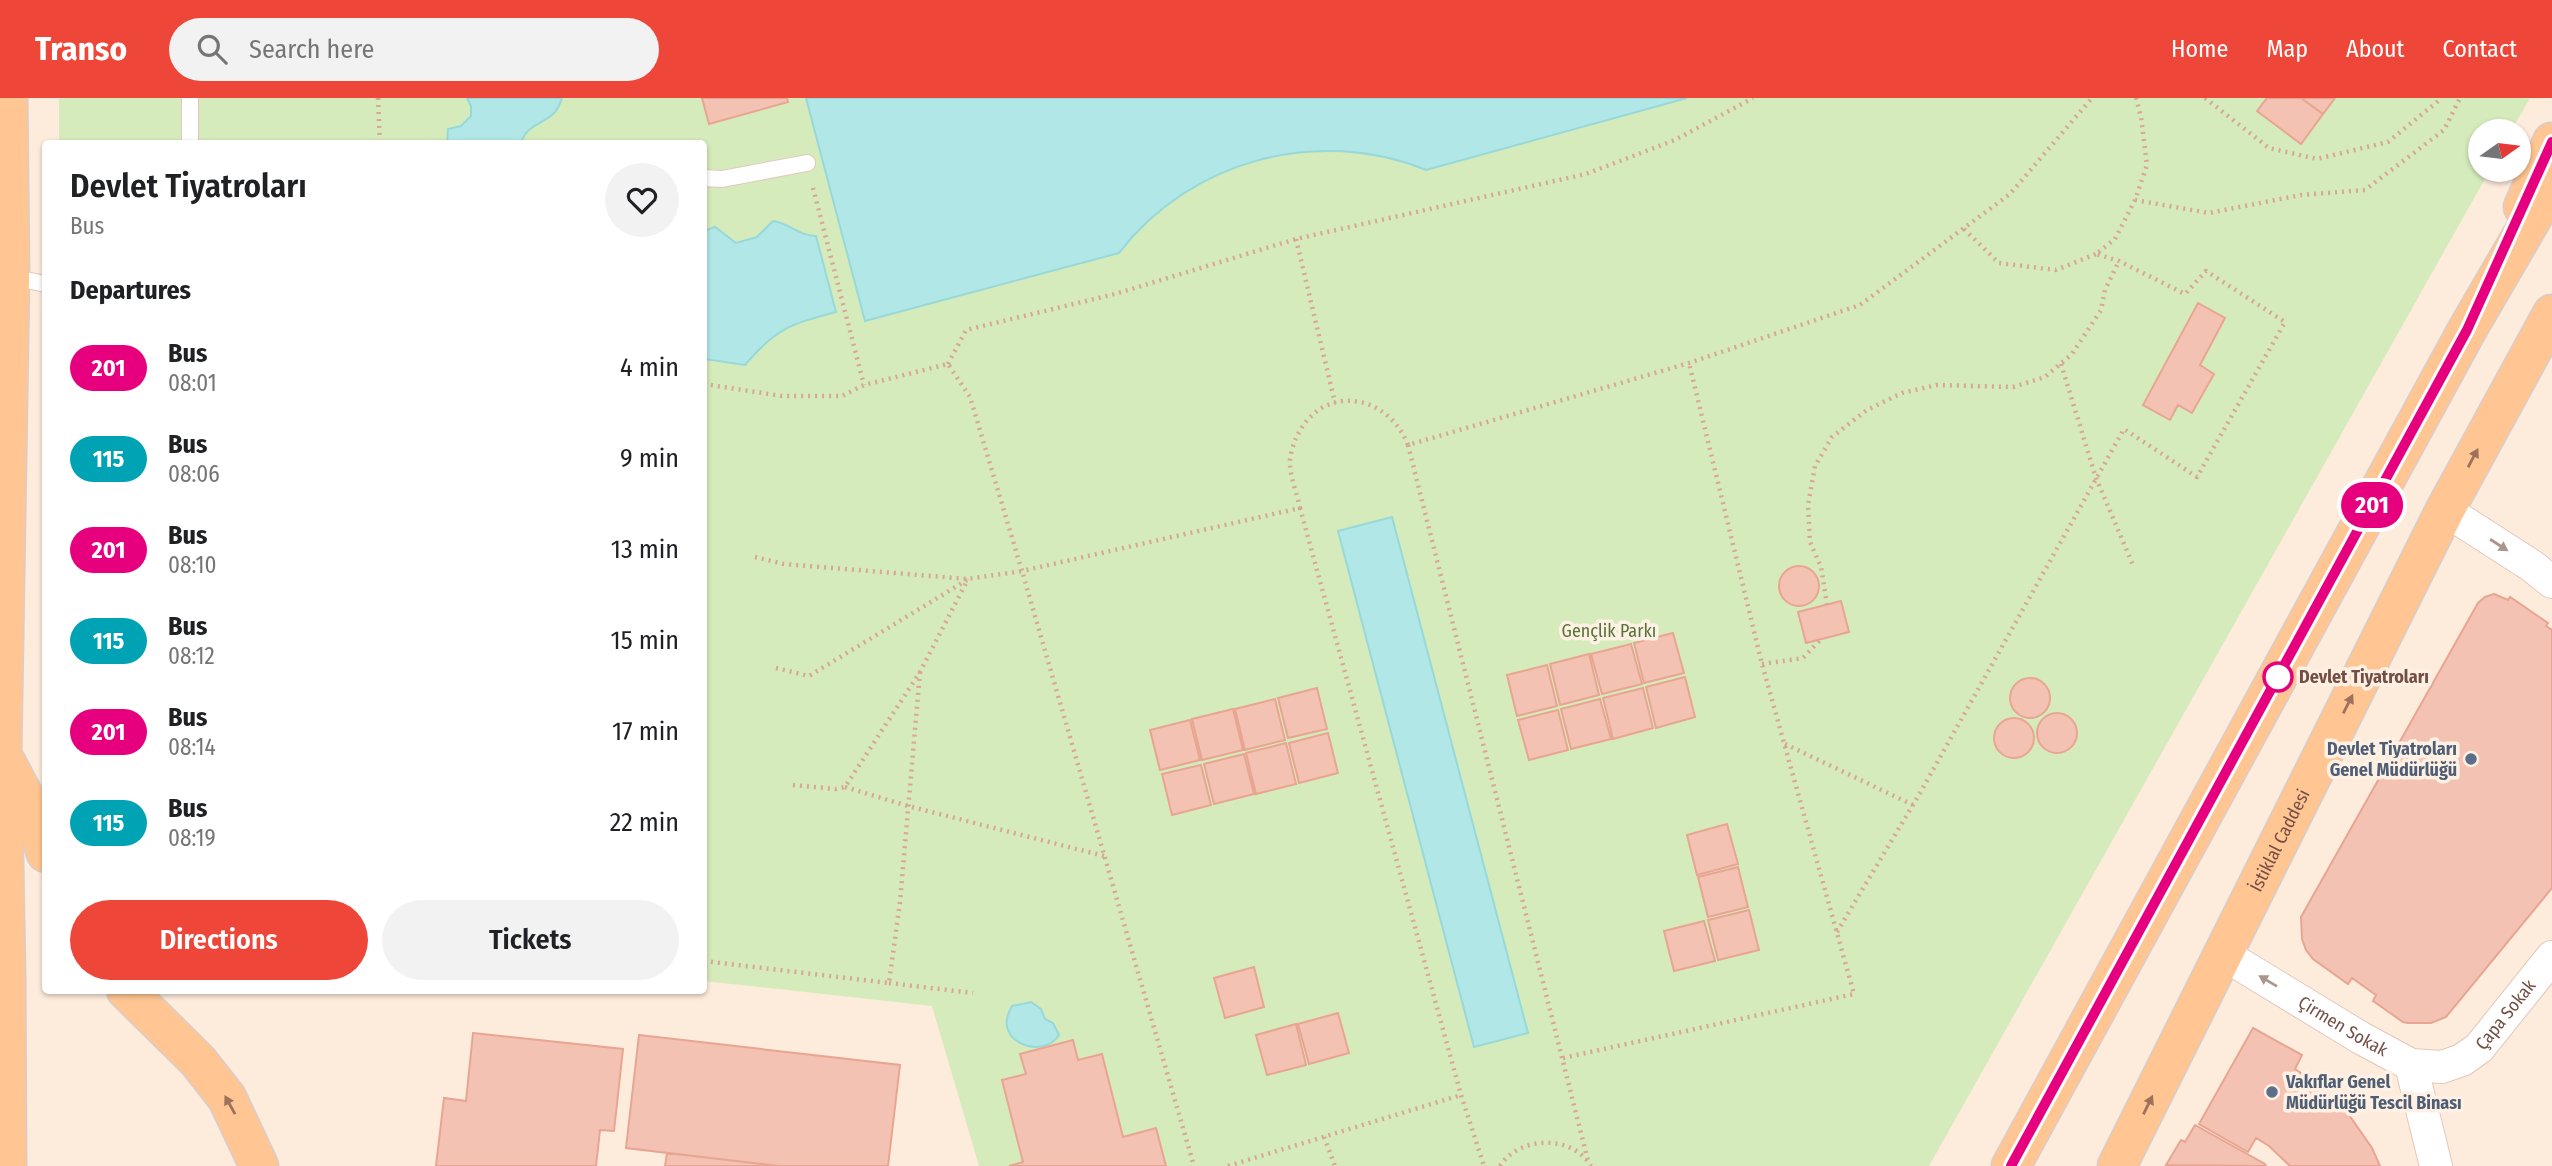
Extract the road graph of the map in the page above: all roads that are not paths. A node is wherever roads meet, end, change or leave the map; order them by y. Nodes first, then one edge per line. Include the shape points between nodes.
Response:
1 (8, 98) edge
2 (190, 98) edge
3 (190, 140) edge
4 (2552, 142) edge
5 (807, 163) road end
6 (707, 178) edge
7 (2552, 184) edge
8 (28, 280) edge
9 (2552, 314) edge
10 (2552, 328) edge
11 (2467, 330) junction
12 (2523, 366) junction
13 (2445, 510) junction
14 (2552, 582) edge
15 (2, 754) junction
16 (42, 841) edge
17 (2223, 954) junction
18 (2552, 957) edge
19 (130, 994) edge
20 (2411, 1065) junction
21 (7, 1166) edge
22 (259, 1166) edge
23 (2011, 1166) edge
24 (2117, 1166) edge
25 (2436, 1166) edge

1 - 8 main road
2 - 3 lane
4 - 11 main road
5 - 6 lane
7 - 11 main road
8 - 15 main road
9 - 12 main road, İstiklal Caddesi
10 - 12 main road, İstiklal Caddesi
11 - 23 main road
13 -> 12 main road, İstiklal Caddesi
13 -> 14 street
17 -> 13 main road, İstiklal Caddesi
15 - 16 main road
15 - 21 main road, bridge
20 -> 17 street, Çirmen Sokak
24 -> 17 main road, İstiklal Caddesi
18 - 20 street, Çapa Sokak via 2479,1048 2442,1067
22 -> 19 main road via 226,1098 198,1061
20 - 25 street

